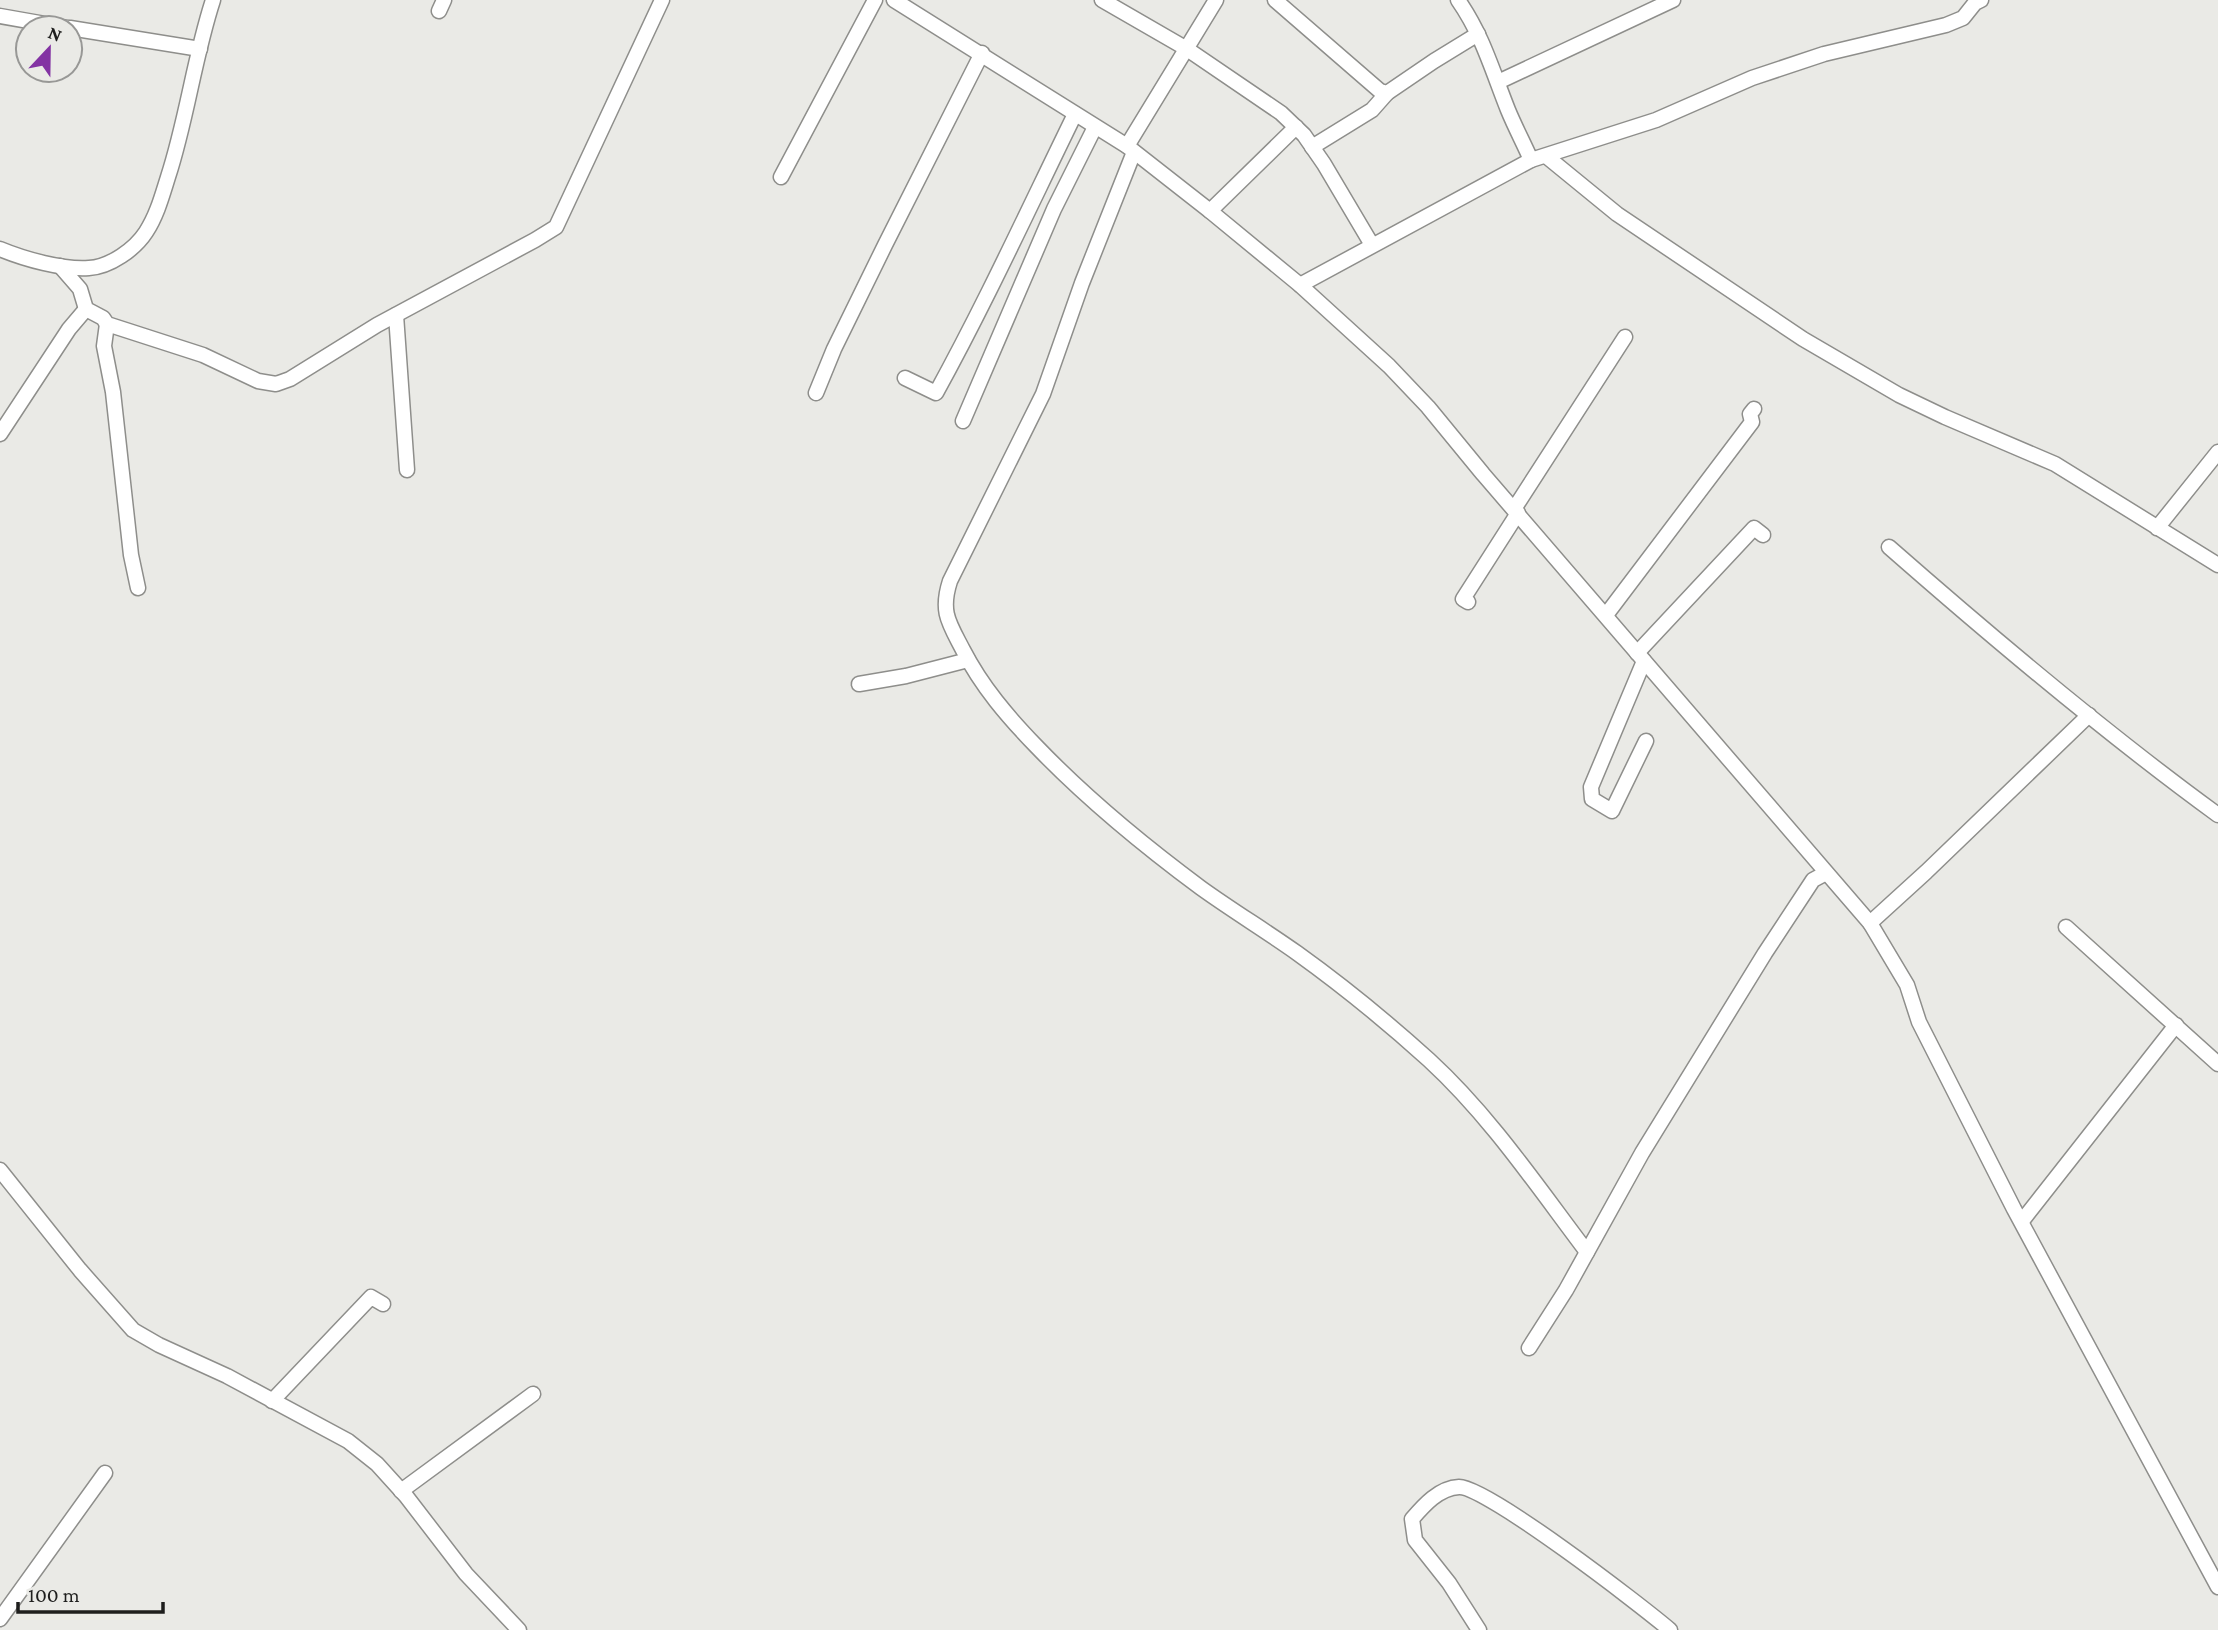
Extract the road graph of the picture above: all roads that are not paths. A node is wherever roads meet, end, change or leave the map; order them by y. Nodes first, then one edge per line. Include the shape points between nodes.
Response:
1 (213, 0) edge
2 (662, 0) edge
3 (875, 0) edge
4 (894, 0) edge
5 (1102, 0) edge
6 (1216, 0) edge
7 (1275, 0) edge
8 (1458, 0) edge
9 (1673, 0) edge
10 (1981, 0) edge
11 (84, 30) edge
12 (1478, 34) junction
13 (200, 49) junction
14 (1187, 49) junction
15 (982, 53) junction
16 (1498, 82) junction
17 (1387, 93) junction
18 (1075, 114) junction
19 (1094, 127) junction
20 (1296, 127) junction
21 (1312, 147) junction
22 (1130, 149) junction
23 (1546, 156) junction
24 (1531, 160) junction
25 (781, 177) dead end
26 (1210, 211) junction
27 (1372, 245) junction
28 (0, 249) edge
29 (60, 266) junction
30 (1300, 285) junction
31 (86, 309) junction
32 (396, 315) junction
33 (107, 324) junction
34 (1625, 337) dead end
35 (905, 379) dead end
36 (816, 393) dead end
37 (1754, 409) dead end
38 (963, 421) dead end
39 (0, 434) edge
40 (2218, 452) edge
41 (407, 470) dead end
42 (1516, 511) junction
43 (2157, 528) junction
44 (1763, 535) dead end
45 (1889, 547) dead end
46 (2217, 561) edge
47 (138, 589) dead end
48 (1468, 602) dead end
49 (1606, 615) junction
50 (1641, 657) junction
51 (968, 660) junction
52 (859, 684) dead end
53 (2089, 715) junction
54 (1646, 741) dead end
55 (2218, 815) edge
56 (1826, 873) junction
57 (1870, 923) junction
58 (2066, 927) dead end
59 (2176, 1025) junction
60 (2218, 1063) edge
61 (0, 1170) edge
62 (2022, 1221) junction
63 (1587, 1251) junction
64 (383, 1304) dead end
65 (1529, 1348) dead end
66 (533, 1394) dead end
67 (272, 1401) junction
68 (105, 1473) dead end
69 (401, 1491) junction
70 (2218, 1587) edge
71 (0, 1619) edge
72 (519, 1630) edge
73 (1479, 1630) edge
74 (1670, 1630) edge

1 - 13 street
2 - 32 street via 556,227
3 - 25 street
4 - 15 street
5 - 14 street
6 - 14 street
7 - 17 street
8 - 12 street
9 - 16 street
10 - 23 street via 1963,18 1946,25 1824,54 1752,78 1656,120
11 - 13 street
12 - 16 street
12 - 17 street
13 - 29 street via 182,133 145,235 108,263 90,268
14 - 20 street
14 - 22 street
15 - 18 street
15 - 36 street
16 - 24 street
17 - 21 street via 1372,110
18 - 19 street
18 - 35 street via 936,393
19 - 22 street
19 - 38 street
20 - 21 street
20 - 26 street
21 - 27 street
22 - 26 street
22 - 51 street via 1043,394 944,600 948,622
23 - 24 street
23 - 43 street via 1617,214 1802,339 1945,418 2055,464
24 - 27 street
26 - 30 street
27 - 30 street
28 - 29 street
29 - 31 street via 80,289
30 - 42 street via 1389,366
31 - 33 street
31 - 39 street
32 - 33 street via 276,384
32 - 41 street
33 - 47 street via 104,346
34 - 42 street
37 - 49 street via 1752,422
40 - 43 street
42 - 48 street via 1463,599
42 - 49 street
43 - 46 street
44 - 50 street via 1754,528
45 - 53 street
49 - 50 street
50 - 54 street via 1591,787 1592,799 1612,811
50 - 56 street
51 - 52 street
51 - 63 street via 1009,718 1102,810 1201,888 1298,954 1430,1061 1483,1116
53 - 55 street
53 - 57 street
56 - 57 street
56 - 63 street via 1813,880 1765,953
57 - 62 street via 1906,985 1919,1022
58 - 59 street
59 - 60 street
59 - 62 street
61 - 67 street via 133,1330
62 - 70 street
63 - 65 street
64 - 67 street via 371,1297
66 - 69 street
67 - 69 street via 348,1441
68 - 71 street
69 - 72 street via 466,1574
73 - 74 street via 1450,1583 1415,1540 1412,1519 1430,1498 1456,1487 1471,1488 1522,1520

